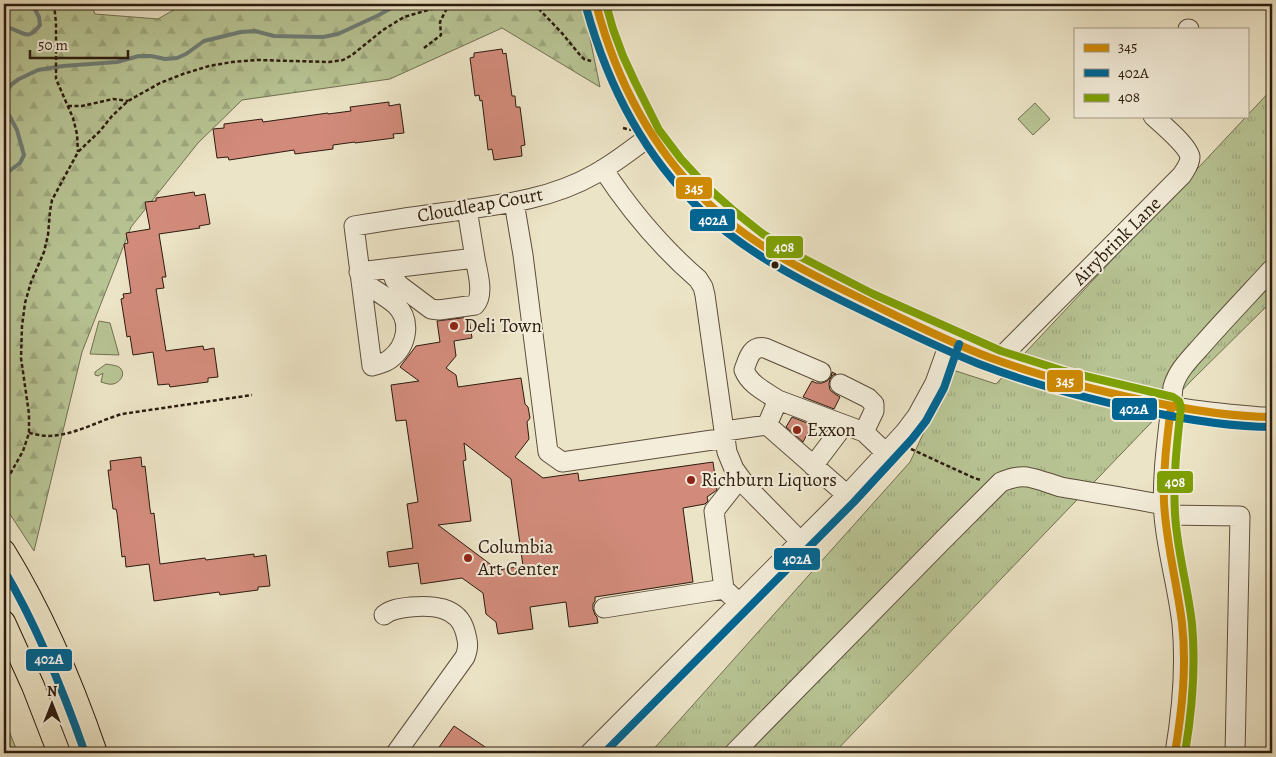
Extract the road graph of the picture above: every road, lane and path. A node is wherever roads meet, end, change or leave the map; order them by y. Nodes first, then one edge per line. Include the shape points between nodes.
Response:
1 (54, 4) edge
2 (449, 4) edge
3 (534, 4) edge
4 (596, 4) edge
5 (424, 48) dead end
6 (591, 61) dead end
7 (128, 101) junction
8 (68, 106) junction
9 (1155, 118) edge
10 (651, 135) junction
11 (78, 152) junction
12 (603, 169) junction
13 (514, 202) junction
14 (468, 209) junction
15 (475, 258) junction
16 (390, 268) junction
17 (1272, 269) edge
18 (360, 276) junction
19 (402, 313) junction
20 (366, 321) junction
21 (950, 341) junction
22 (998, 360) junction
23 (821, 372) dead end
24 (840, 384) dead end
25 (252, 395) dead end
26 (778, 400) junction
27 (1171, 407) junction
28 (1272, 417) edge
29 (767, 425) junction
30 (844, 425) junction
31 (864, 432) junction
32 (29, 433) junction
33 (725, 434) junction
34 (891, 447) junction
35 (813, 466) junction
36 (740, 478) junction
37 (4, 484) edge
38 (999, 484) junction
39 (847, 495) junction
40 (1164, 510) junction
41 (800, 541) junction
42 (4, 551) edge
43 (724, 589) junction
44 (739, 603) junction
45 (604, 608) dead end
46 (384, 615) dead end
47 (4, 622) edge
48 (59, 753) edge
49 (96, 753) edge
50 (396, 753) edge
51 (590, 753) edge
52 (734, 753) edge
53 (1175, 753) edge
54 (1234, 753) edge

1 - 8 path via 56,79
2 - 5 path via 440,22 441,35
2 - 7 path via 404,17 343,60 224,63 160,83
3 - 6 path via 584,59
4 - 10 street via 617,68
7 - 8 path
7 - 11 path
8 - 11 path via 77,134
9 - 22 street, Airybrink Lane via 1186,148 1190,157 1188,166
10 - 12 street, Cloudleap Court
10 - 21 street via 708,202 758,242 795,266
11 - 32 path via 52,200 44,252 25,303 21,358 30,414
12 - 13 street, Cloudleap Court via 572,185
12 - 33 street via 655,238 703,287
13 - 14 street, Cloudleap Court
13 - 33 street via 548,452 562,462
14 - 15 street
14 - 18 street, Cloudleap Court via 354,226
15 - 16 street
15 - 16 street via 480,291 478,302 439,310 431,309 399,285
16 - 18 street
17 - 27 street via 1181,369 1173,387
18 - 19 street
18 - 20 street
19 - 20 street via 382,311
19 - 20 street via 406,334 400,350 389,360 372,366
21 - 22 street
21 - 34 street via 935,383 917,416
22 - 27 street via 1078,386
23 - 26 street via 766,348 756,348 744,370 752,383
24 - 31 street via 874,404
25 - 32 path via 122,414 62,434
26 - 29 street
26 - 30 street
27 - 28 street
27 - 40 street
29 - 33 street
29 - 35 street
30 - 31 street
30 - 35 street
31 - 34 street
32 - 37 path via 23,451
33 - 36 street via 727,452
34 - 38 path
34 - 39 street
35 - 39 street
36 - 41 street
36 - 43 street via 714,511
38 - 40 street via 1009,478 1027,478
38 - 52 street
39 - 41 street
40 - 53 street via 1182,627 1183,679
40 - 54 street via 1240,516
41 - 44 street
42 - 49 main road via 38,612 65,671
43 - 44 street
43 - 45 street
44 - 51 street
46 - 50 street via 422,606 447,609 463,624 468,647 465,657
47 - 48 main road

